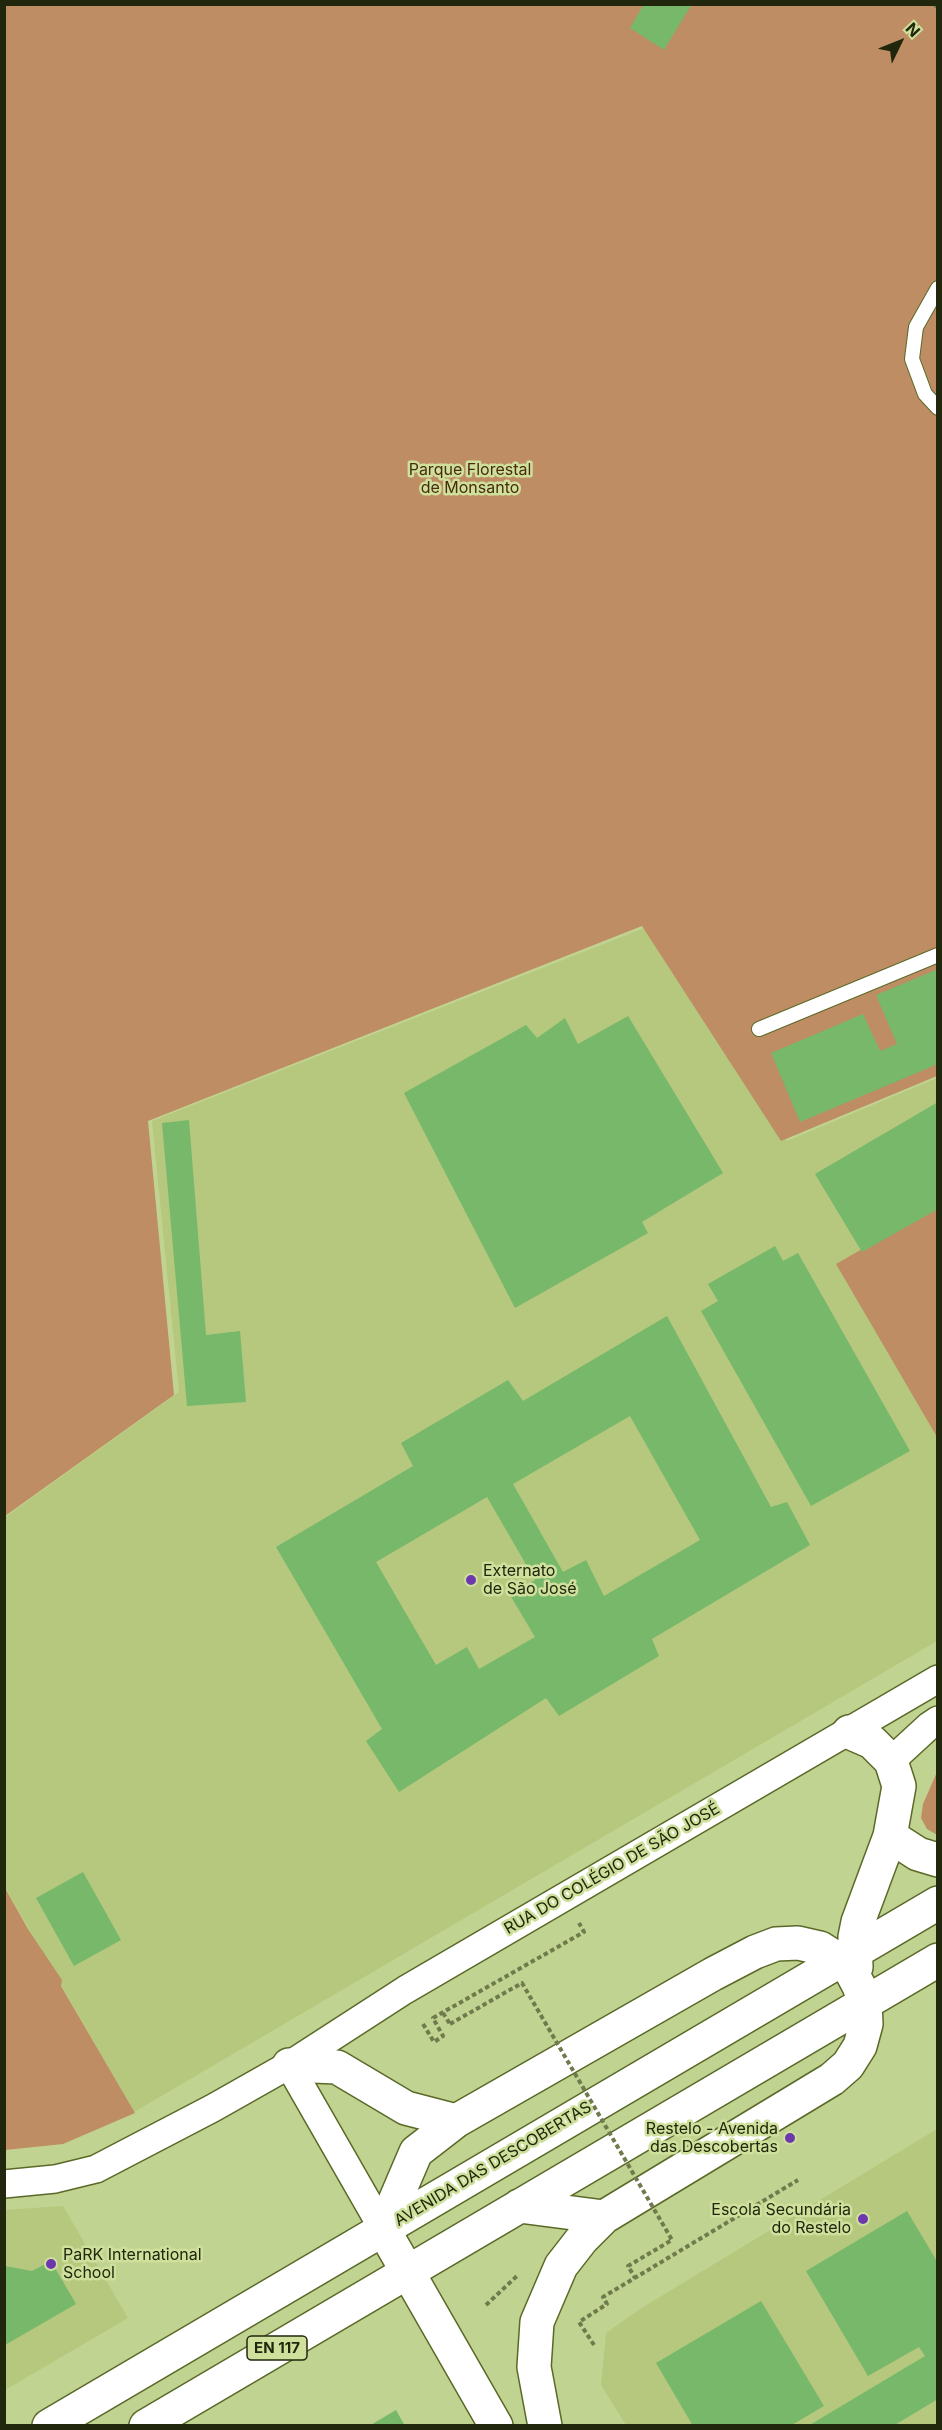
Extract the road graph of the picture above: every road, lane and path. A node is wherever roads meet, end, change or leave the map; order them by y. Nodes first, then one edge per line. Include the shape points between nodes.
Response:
1 (934, 4) edge
2 (938, 8) edge
3 (938, 288) edge
4 (938, 408) edge
5 (938, 955) edge
6 (759, 1029) dead end
7 (938, 1678) edge
8 (938, 1720) edge
9 (849, 1732) junction
10 (891, 1761) junction
11 (890, 1836) junction
12 (938, 1860) edge
13 (563, 1897) junction
14 (938, 1902) edge
15 (848, 1955) junction
16 (938, 1960) edge
17 (862, 1994) junction
18 (443, 2013) junction
19 (423, 2024) dead end
20 (289, 2065) junction
21 (456, 2121) junction
22 (798, 2180) dead end
23 (4, 2184) edge
24 (519, 2206) junction
25 (604, 2217) junction
26 (382, 2229) junction
27 (408, 2271) junction
28 (635, 2278) junction
29 (594, 2345) dead end
30 (49, 2426) edge
31 (146, 2426) edge
32 (496, 2426) edge
33 (545, 2426) edge

1 - 2 path
3 - 4 lane via 916,327 912,359 925,394
5 - 6 lane
7 - 9 street, RUA DO COLÉGIO DE SÃO JOSÉ
8 - 10 street
9 - 10 main road via 872,1742
9 - 13 street, RUA DO COLÉGIO DE SÃO JOSÉ
10 - 11 main road via 899,1786
11 - 12 main road via 918,1854
11 - 15 main road
13 - 18 path via 584,1932
13 - 20 street, RUA DO COLÉGIO DE SÃO JOSÉ via 405,1990
14 - 15 main road, AVENIDA DAS DESCOBERTAS
15 - 17 main road
15 - 21 main road via 798,1942 776,1944 755,1952
15 - 26 main road, AVENIDA DAS DESCOBERTAS
16 - 17 main road, EN 117
17 - 24 main road, EN 117
17 - 25 main road via 866,2024 860,2046 848,2065 832,2079
18 - 19 path via 433,2018 443,2036 434,2042
18 - 28 path, bridge via 450,2024 522,1983 672,2240 628,2266
20 - 21 main road via 337,2067 406,2108
20 - 23 street, RUA DO COLÉGIO DE SÃO JOSÉ via 96,2169 55,2179
20 - 26 street
21 - 26 main road via 416,2152
22 - 28 path
24 - 25 main road
24 - 27 main road, EN 117
25 - 33 main road via 561,2266 537,2322 534,2367
26 - 27 main road
26 - 30 main road, AVENIDA DAS DESCOBERTAS
27 - 31 main road, EN 117
27 - 32 main road
28 - 29 path via 603,2297 608,2304 579,2322

